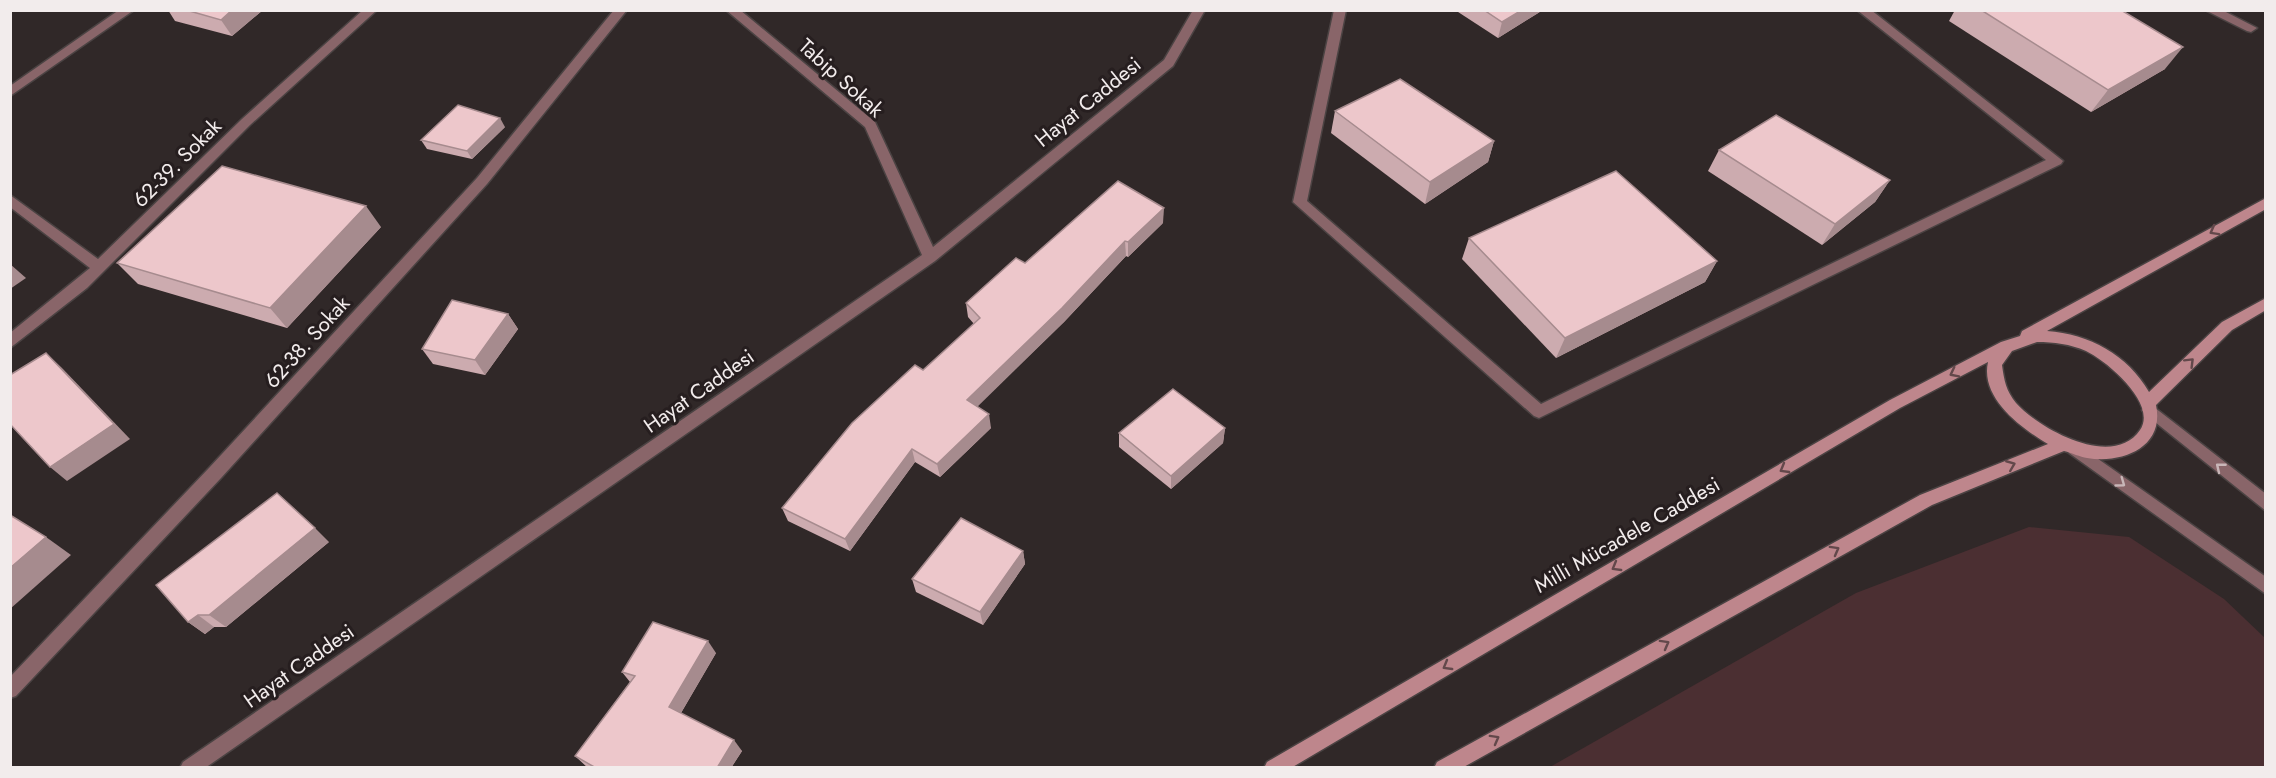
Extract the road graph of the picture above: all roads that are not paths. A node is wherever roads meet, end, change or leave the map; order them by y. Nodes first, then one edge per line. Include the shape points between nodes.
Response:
1 (128, 10) edge
2 (371, 10) edge
3 (621, 10) edge
4 (732, 10) edge
5 (1199, 10) edge
6 (1340, 10) edge
7 (1863, 10) edge
8 (2211, 10) edge
9 (2251, 28) dead end
10 (10, 92) edge
11 (10, 200) edge
12 (2265, 203) edge
13 (930, 257) junction
14 (99, 267) junction
15 (2265, 303) edge
16 (10, 342) edge
17 (2012, 343) junction
18 (2149, 406) junction
19 (2068, 447) junction
20 (2265, 504) edge
21 (2265, 587) edge
22 (10, 690) edge
23 (189, 768) edge
24 (1273, 768) edge
25 (1443, 768) edge

1 - 10 street
2 - 14 street, 62-39. Sokak via 246,122
3 - 22 street, 62-38. Sokak via 482,181
4 - 13 street, Tabip Sokak via 870,125
5 - 13 street, Hayat Caddesi via 1169,63
6 - 7 street via 1300,202 1539,412 2056,161
8 - 9 street
11 - 14 street
12 -> 17 street, Milli Mücadele Caddesi
13 - 23 street, Hayat Caddesi
14 - 16 street, 62-39. Sokak
18 -> 15 street via 2227,326
17 - 18 street via 2055,336 2096,350 2131,375
17 - 19 street via 1997,357 1994,370 2004,401 2032,428
17 -> 24 street, Milli Mücadele Caddesi via 1895,404
18 - 19 street via 2150,426 2143,439 2129,449 2109,453
20 -> 18 street
19 -> 21 street
25 -> 19 street via 1926,500

